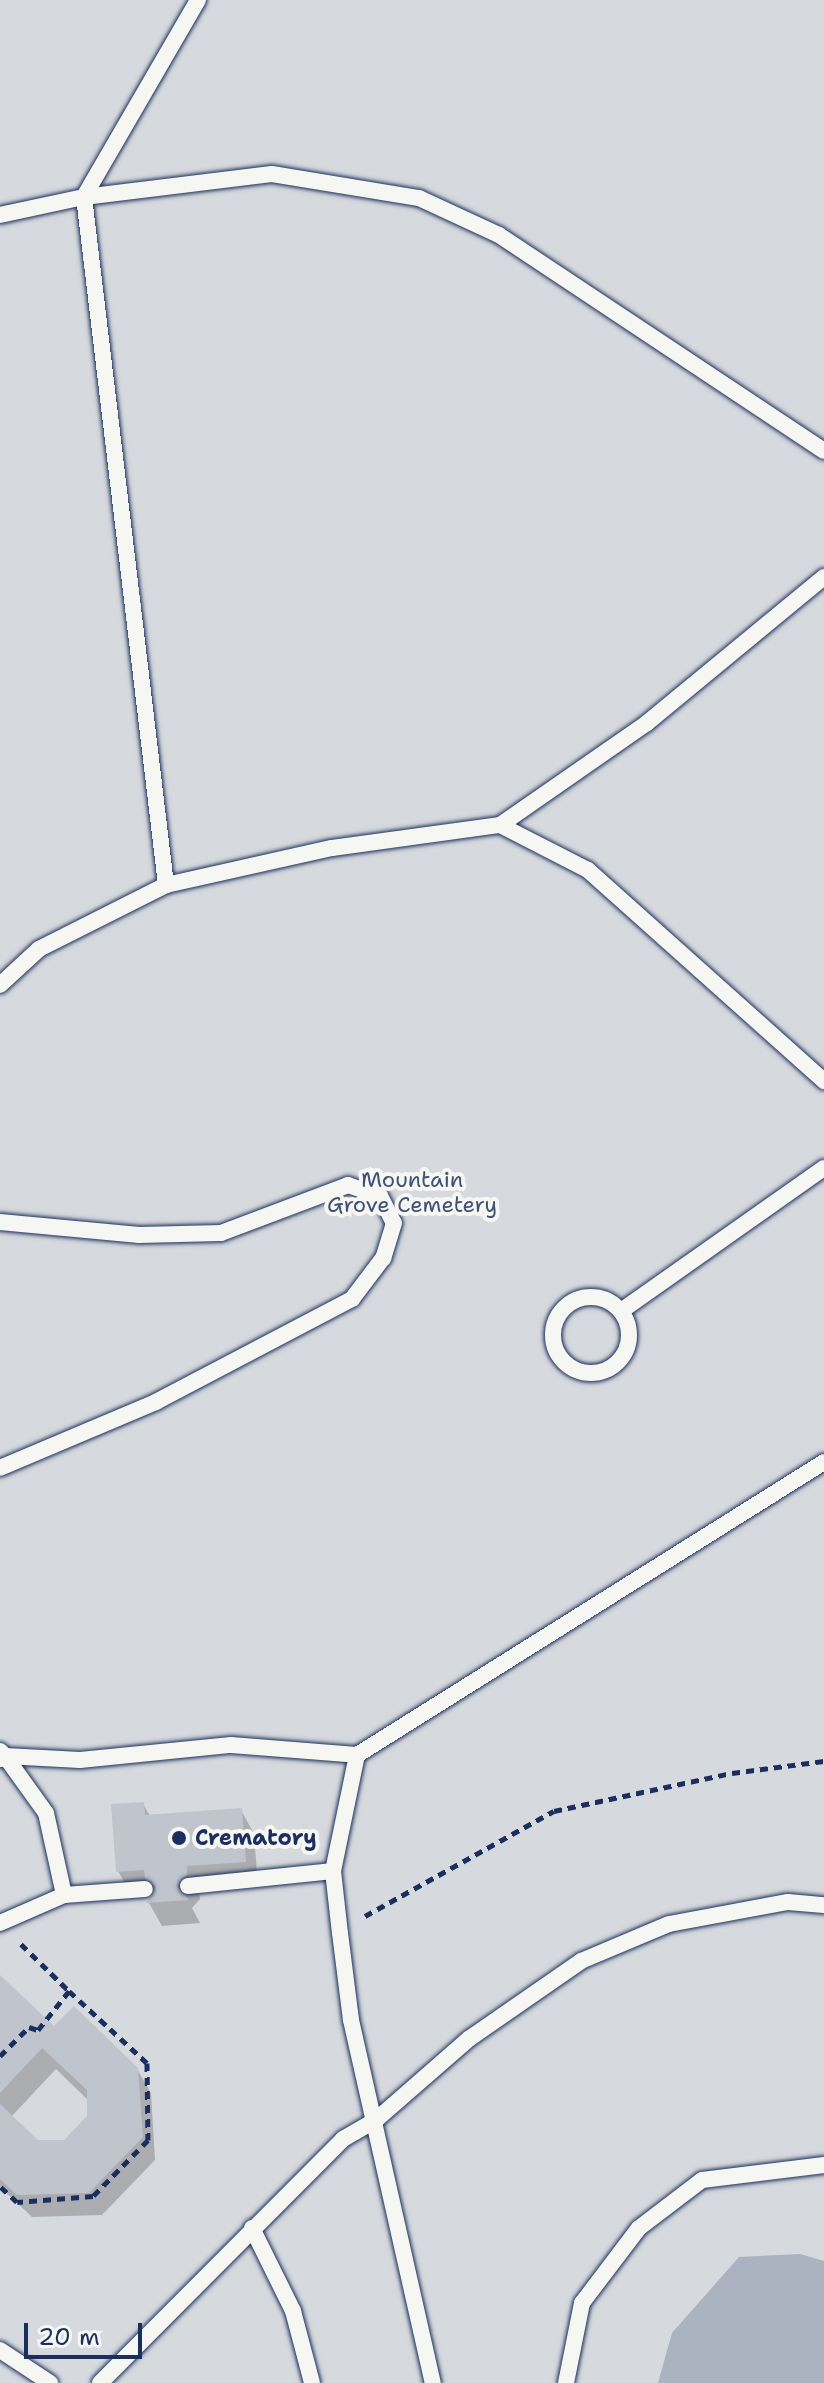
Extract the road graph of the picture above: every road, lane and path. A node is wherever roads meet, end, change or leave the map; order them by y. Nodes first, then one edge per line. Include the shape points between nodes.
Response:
1 (198, 0) edge
2 (84, 197) junction
3 (0, 215) edge
4 (824, 451) edge
5 (824, 577) edge
6 (500, 825) junction
7 (166, 885) junction
8 (0, 985) edge
9 (824, 1081) edge
10 (824, 1168) edge
11 (0, 1222) edge
12 (621, 1311) junction
13 (824, 1462) edge
14 (0, 1468) edge
15 (357, 1755) junction
16 (2, 1756) edge
17 (824, 1761) edge
18 (333, 1871) junction
19 (188, 1886) dead end
20 (145, 1889) dead end
21 (64, 1895) junction
22 (824, 1905) edge
23 (1, 1924) edge
24 (340, 1933) junction
25 (69, 1991) junction
26 (0, 2056) edge
27 (377, 2119) junction
28 (824, 2165) edge
29 (0, 2186) edge
30 (252, 2228) junction
31 (0, 2350) edge
32 (50, 2383) edge
33 (100, 2383) edge
34 (312, 2383) edge
35 (433, 2383) edge
36 (566, 2383) edge

1 - 2 lane
2 - 3 lane
2 - 4 lane via 272,174 419,198 499,235
2 - 7 lane
5 - 6 lane via 647,723
6 - 7 lane via 332,848
6 - 9 lane via 588,870
7 - 8 lane via 39,949
10 - 12 lane
11 - 14 lane via 139,1235 221,1233 348,1185 380,1196 394,1223 383,1258 352,1299 156,1402
12 - 12 lane via 601,1298 567,1306 553,1339 564,1361 587,1372 621,1359 630,1335
13 - 15 lane
15 - 16 lane via 231,1745 80,1760
15 - 18 lane
16 - 21 lane via 46,1813
17 - 24 path via 732,1773 554,1811
18 - 19 lane
18 - 24 lane
20 - 21 lane
21 - 23 lane
22 - 27 lane via 788,1902 669,1924 581,1961 470,2038
23 - 25 path
24 - 27 lane via 351,2020
25 - 26 path via 38,2030 29,2027
25 - 29 path via 147,2063 148,2140 93,2196 17,2202
27 - 30 lane via 343,2139
27 - 35 lane
28 - 36 lane via 702,2180 639,2228 582,2303
30 - 33 lane
30 - 34 lane via 293,2311
31 - 32 lane

